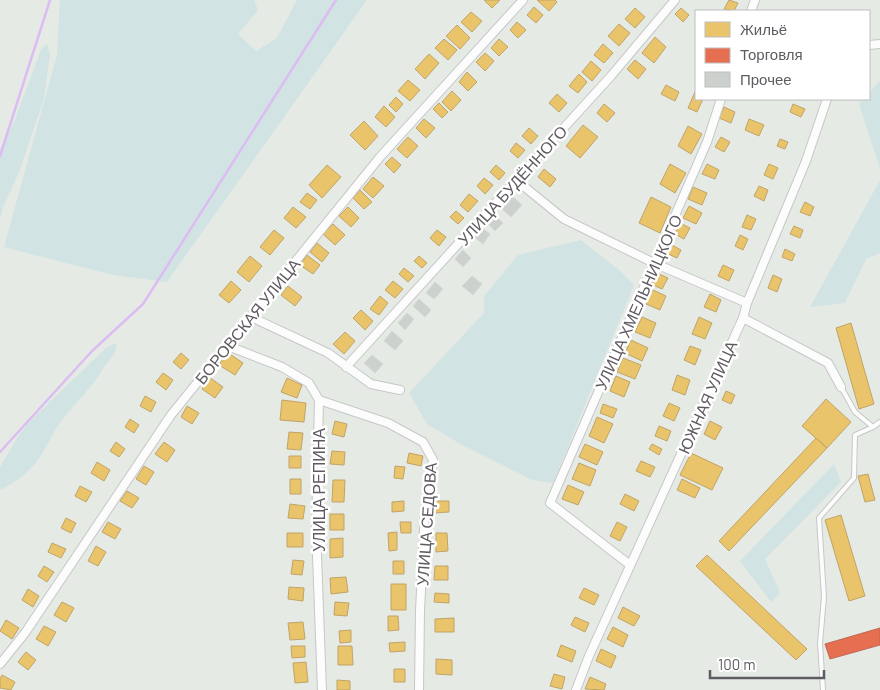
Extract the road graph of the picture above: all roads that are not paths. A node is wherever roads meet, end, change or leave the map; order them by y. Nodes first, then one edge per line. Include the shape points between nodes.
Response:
1 (522, 0) edge
2 (675, 0) edge
3 (721, 100) edge
4 (828, 100) edge
5 (516, 180) junction
6 (656, 264) junction
7 (747, 303) junction
8 (250, 317) junction
9 (743, 318) junction
10 (228, 346) junction
11 (346, 367) junction
12 (842, 388) joint
13 (400, 390) dead end
14 (319, 400) junction
15 (880, 422) edge
16 (873, 426) junction
17 (630, 565) junction
18 (0, 664) edge
19 (322, 690) edge
20 (419, 690) edge
21 (576, 690) edge
22 (823, 690) edge

1 - 8 street, БОРОВСКАЯ УЛИЦА via 380,157
2 - 5 street, УЛИЦА БУДЁННОГО
3 - 6 street, УЛИЦА ХМЕЛЬНИЦКОГО via 707,142
4 - 7 street, ЮЖНАЯ УЛИЦА
5 - 6 street via 564,219
5 - 11 street, УЛИЦА БУДЁННОГО
6 - 7 street
6 - 17 street, УЛИЦА ХМЕЛЬНИЦКОГО via 550,503
7 - 9 street, ЮЖНАЯ УЛИЦА
8 - 10 street, БОРОВСКАЯ УЛИЦА
8 - 11 street via 328,353
9 - 12 street via 828,363
9 - 17 street, ЮЖНАЯ УЛИЦА
10 - 14 street via 282,367 309,383
10 - 18 street, БОРОВСКАЯ УЛИЦА via 171,415 26,633
11 - 13 street via 371,384
12 - 16 lane via 855,412
14 - 19 street, УЛИЦА РЕПИНА via 316,529
14 - 20 street, УЛИЦА СЕДОВА via 388,423 423,442 433,460 424,510
15 - 16 lane
16 - 22 lane via 855,435 854,478 819,518 824,597 820,643
17 - 21 street, ЮЖНАЯ УЛИЦА

